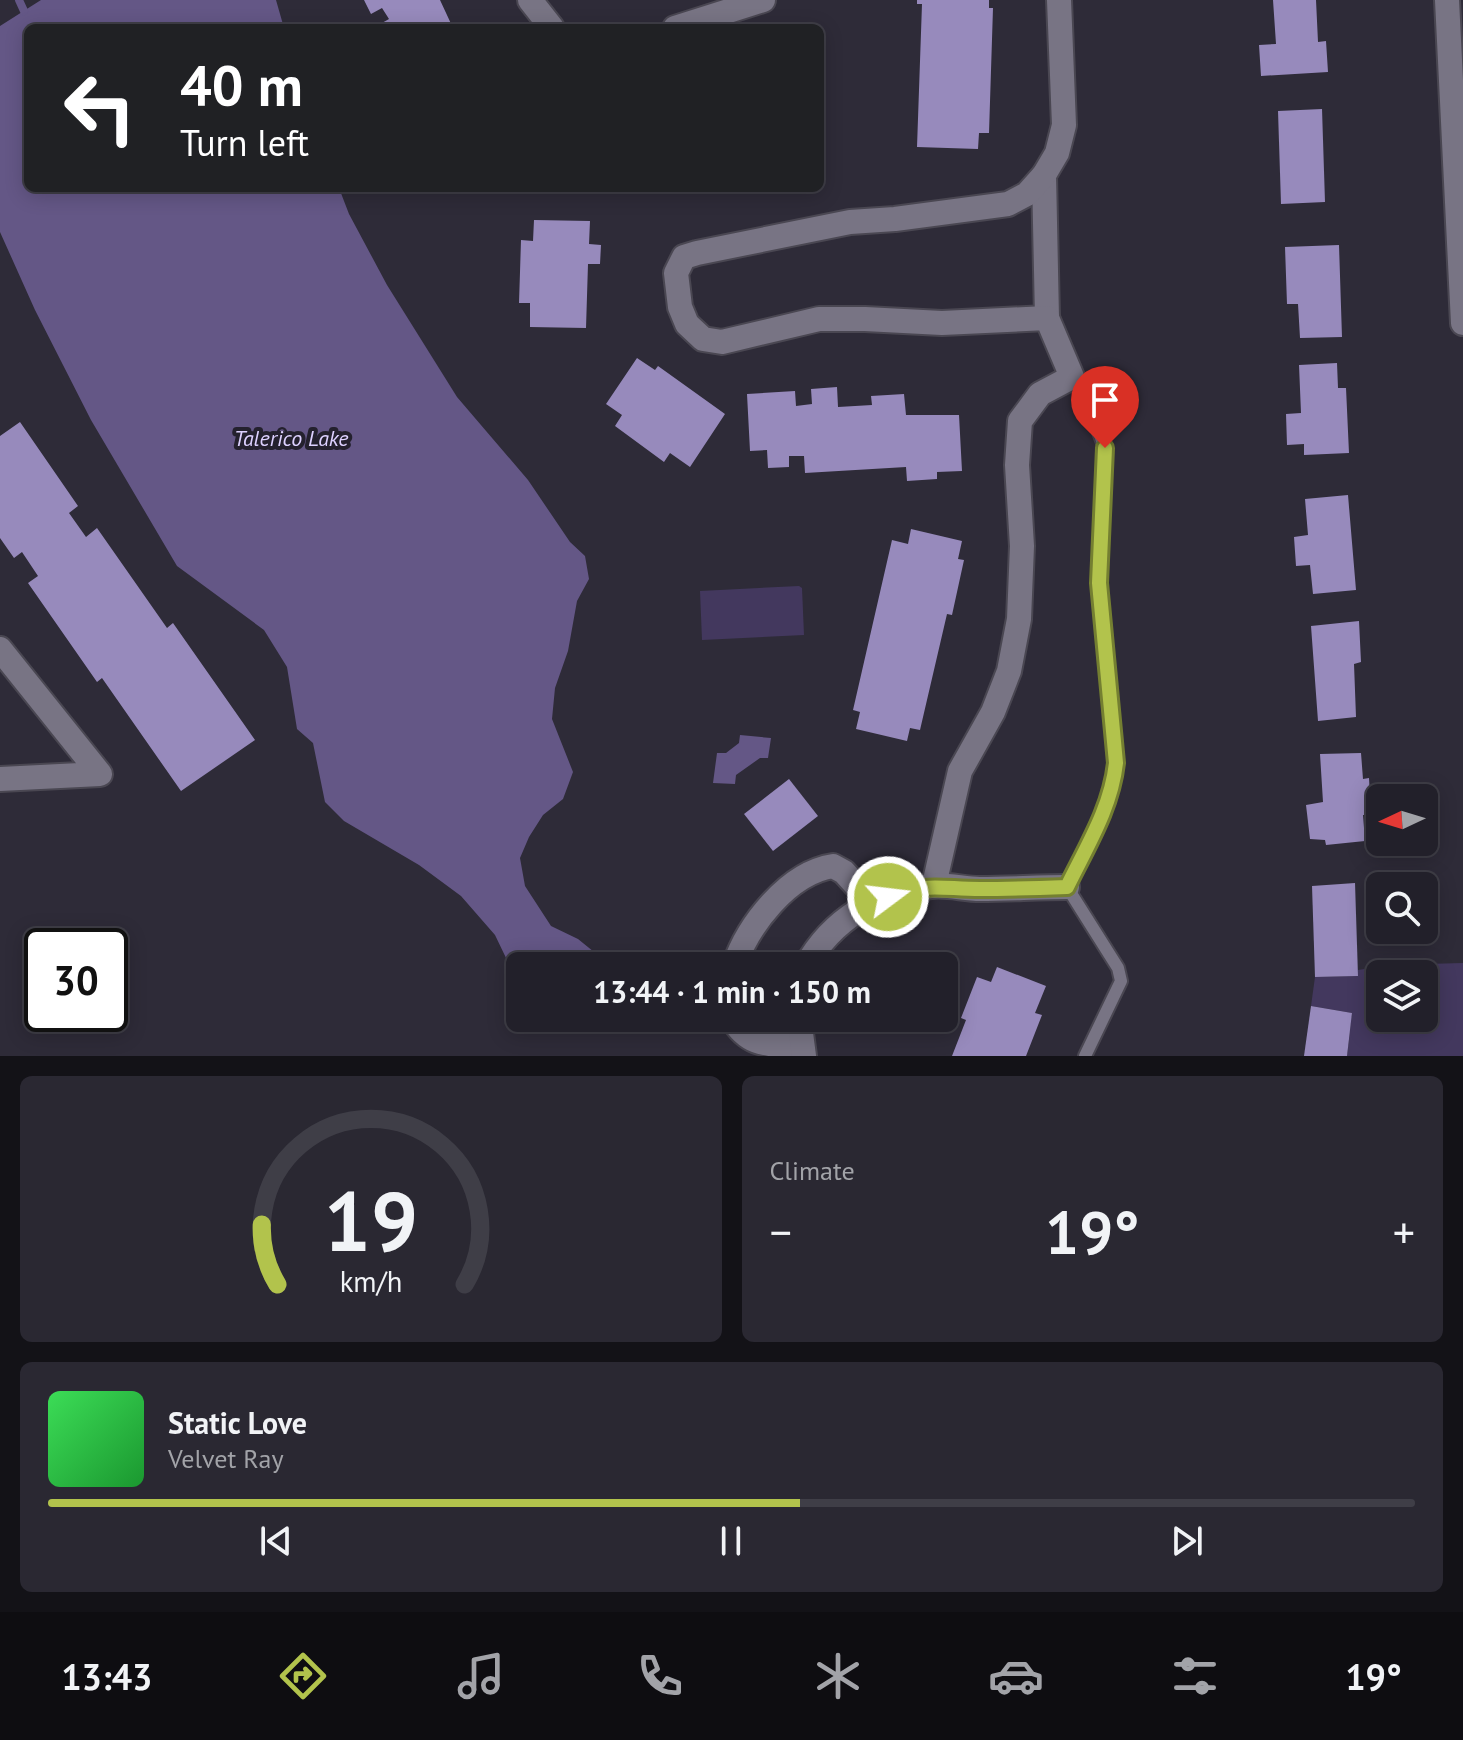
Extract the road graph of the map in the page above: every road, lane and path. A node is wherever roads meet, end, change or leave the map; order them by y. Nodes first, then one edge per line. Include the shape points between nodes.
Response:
1 (530, 0) edge
2 (763, 0) edge
3 (1059, 0) edge
4 (1447, 0) edge
5 (549, 24) edge
6 (688, 24) edge
7 (1044, 175) junction
8 (1047, 318) junction
9 (1463, 323) edge
10 (1072, 377) junction
11 (0, 649) edge
12 (0, 779) edge
13 (934, 885) junction
14 (1067, 887) junction
15 (872, 903) junction
16 (739, 952) edge
17 (815, 952) edge
18 (741, 1032) edge
19 (803, 1051) edge
20 (1085, 1056) edge

1 - 5 street
2 - 6 street
3 - 7 street via 1064,125
4 - 9 street
7 - 8 street
7 - 8 street via 1027,194 1008,204 850,222 697,253 684,257 676,273 687,324 703,339 722,342 819,319 942,323
8 - 10 street
10 - 13 street via 1040,394 1020,421 1019,619 1009,671 960,771
10 - 14 lane via 1105,448 1099,583 1116,763 1105,811
11 - 12 street via 100,774
13 - 14 street
13 - 15 street
14 - 20 lane via 1121,981
15 - 16 street via 844,872 833,866 819,868 805,874 760,916
15 - 17 street via 836,925
18 - 19 street via 755,1042

